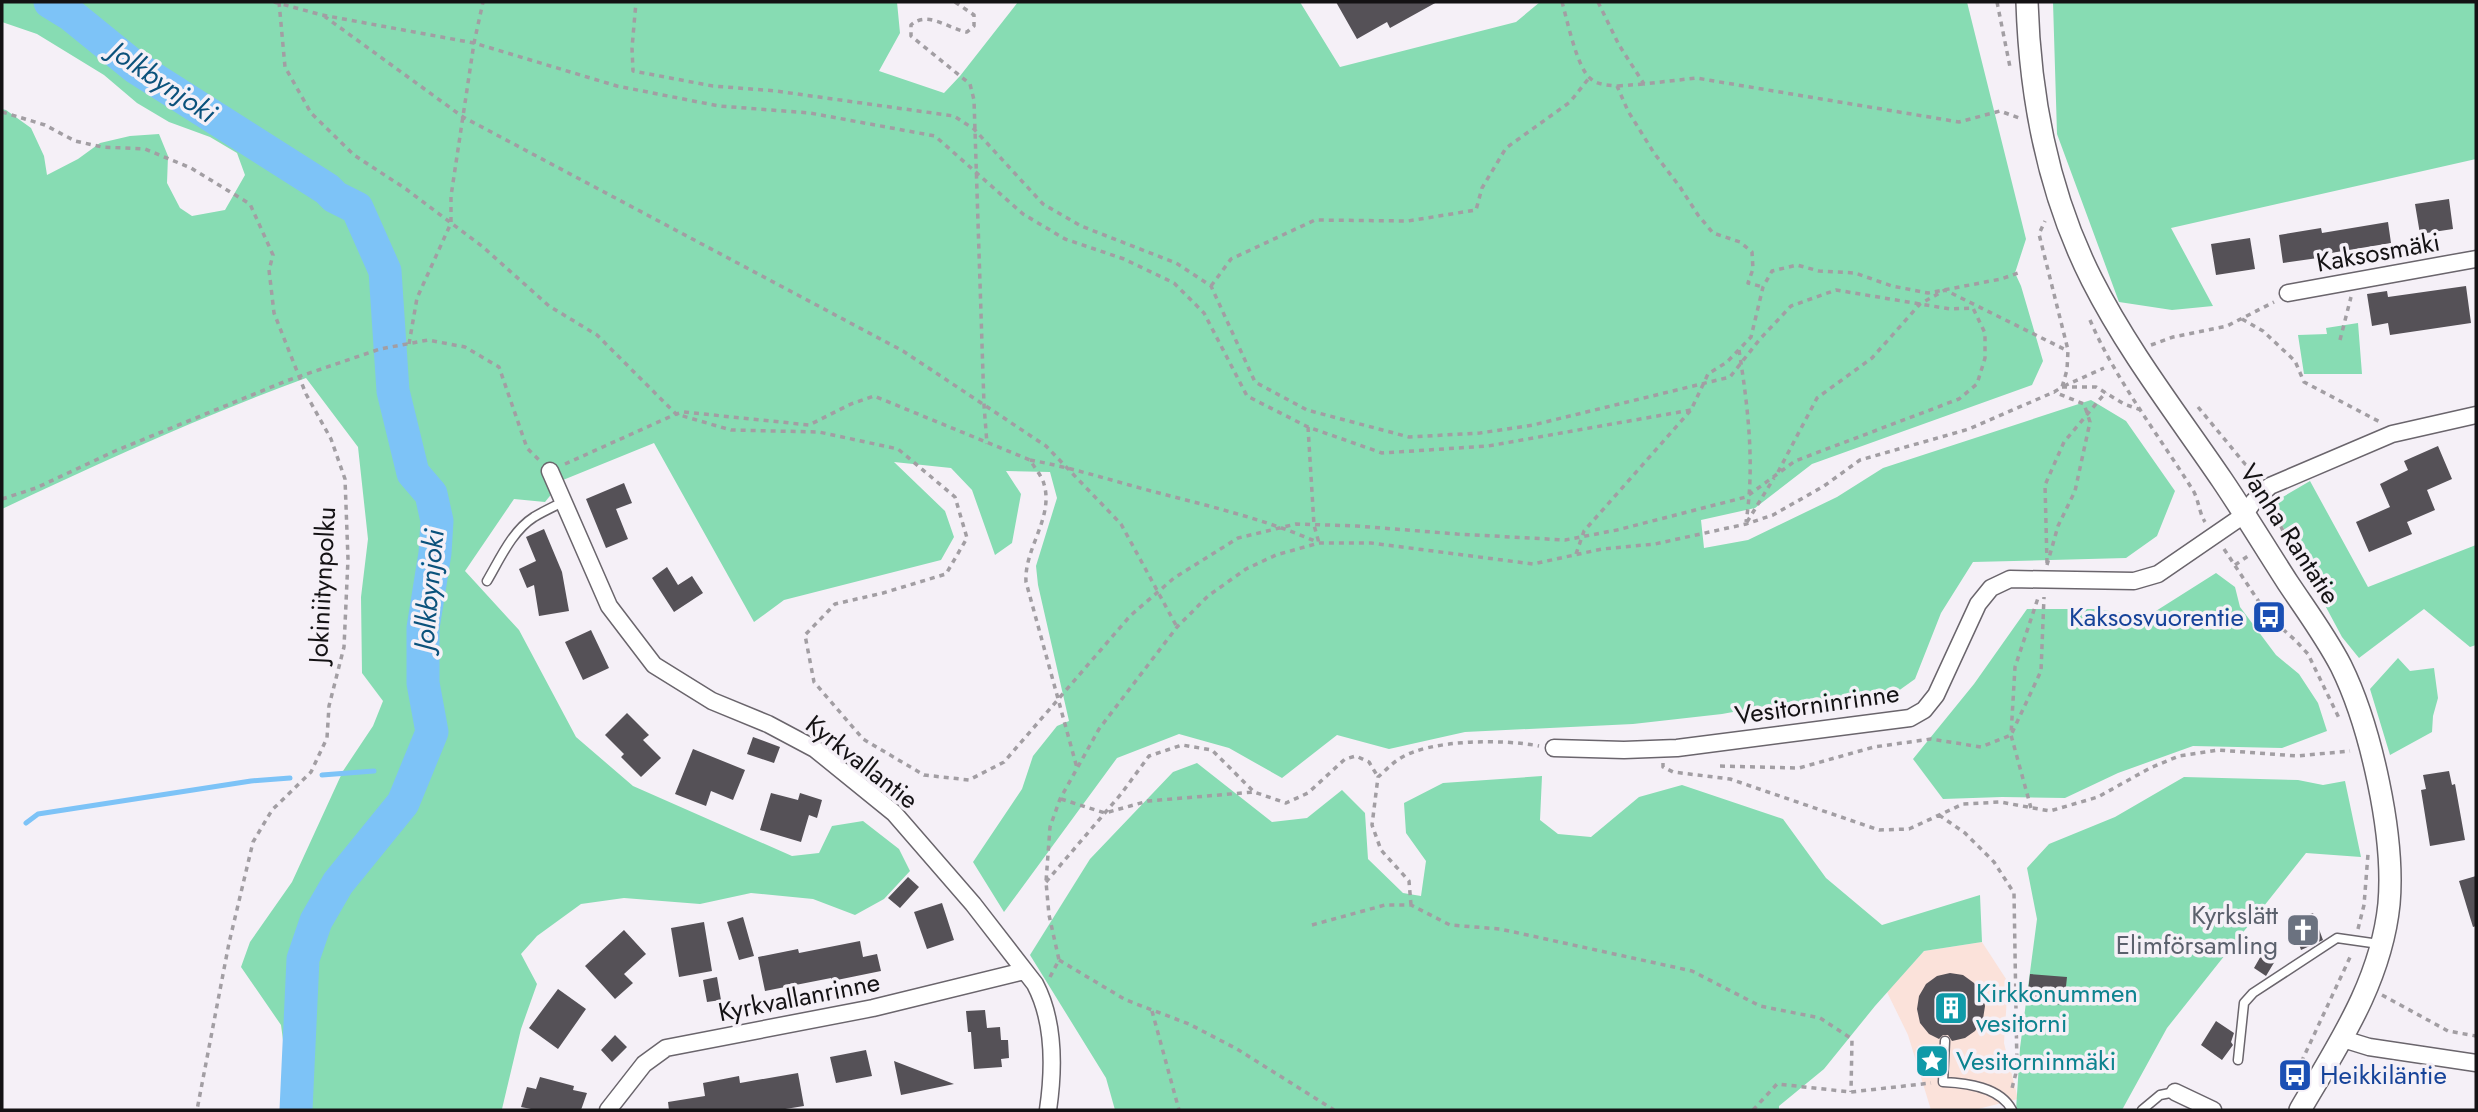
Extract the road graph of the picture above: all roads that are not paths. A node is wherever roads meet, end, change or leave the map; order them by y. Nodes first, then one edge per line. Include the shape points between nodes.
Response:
1 (2027, 2) edge
2 (2476, 258) edge
3 (2288, 293) road end
4 (2476, 415) edge
5 (550, 471) road end
6 (565, 501) junction
7 (2244, 514) junction
8 (487, 581) dead end
9 (1554, 748) road end
10 (2382, 945) junction
11 (1024, 971) junction
12 (2343, 1039) junction
13 (1945, 1041) dead end
14 (2238, 1060) dead end
15 (2476, 1063) edge
16 (2175, 1092) joint
17 (2010, 1107) edge
18 (608, 1110) edge
19 (1048, 1110) edge
20 (2142, 1110) edge
21 (2213, 1110) edge
22 (2300, 1110) edge

1 - 7 main road, Vanha Rantatie via 2032,81 2042,135 2069,228 2129,345
2 - 3 street, Kaksosmäki
4 - 7 street via 2392,434 2266,488
5 - 6 street, Kyrkvallantie
6 - 8 lane via 521,528
6 - 11 street, Kyrkvallantie via 609,606 653,665 712,701 815,749 894,813
7 - 9 street, Vesitorninrinne via 2158,574 2134,581 2045,574 2010,579 1991,588 1978,604 1936,695 1910,718 1662,748
7 - 10 main road, Vanha Rantatie via 2340,665 2360,712 2388,833 2389,906
10 - 12 main road, Vanha Rantatie
10 - 14 lane via 2337,938 2252,993 2244,1003
11 - 18 street, Kyrkvallanrinne via 873,1008 666,1048 644,1064
11 - 19 street, Kyrkvallantie via 1041,994 1049,1021
12 - 15 street
12 - 22 main road, Vanha Rantatie
13 - 17 lane via 1943,1082 1969,1083
16 - 20 lane via 2160,1095
16 - 21 street

